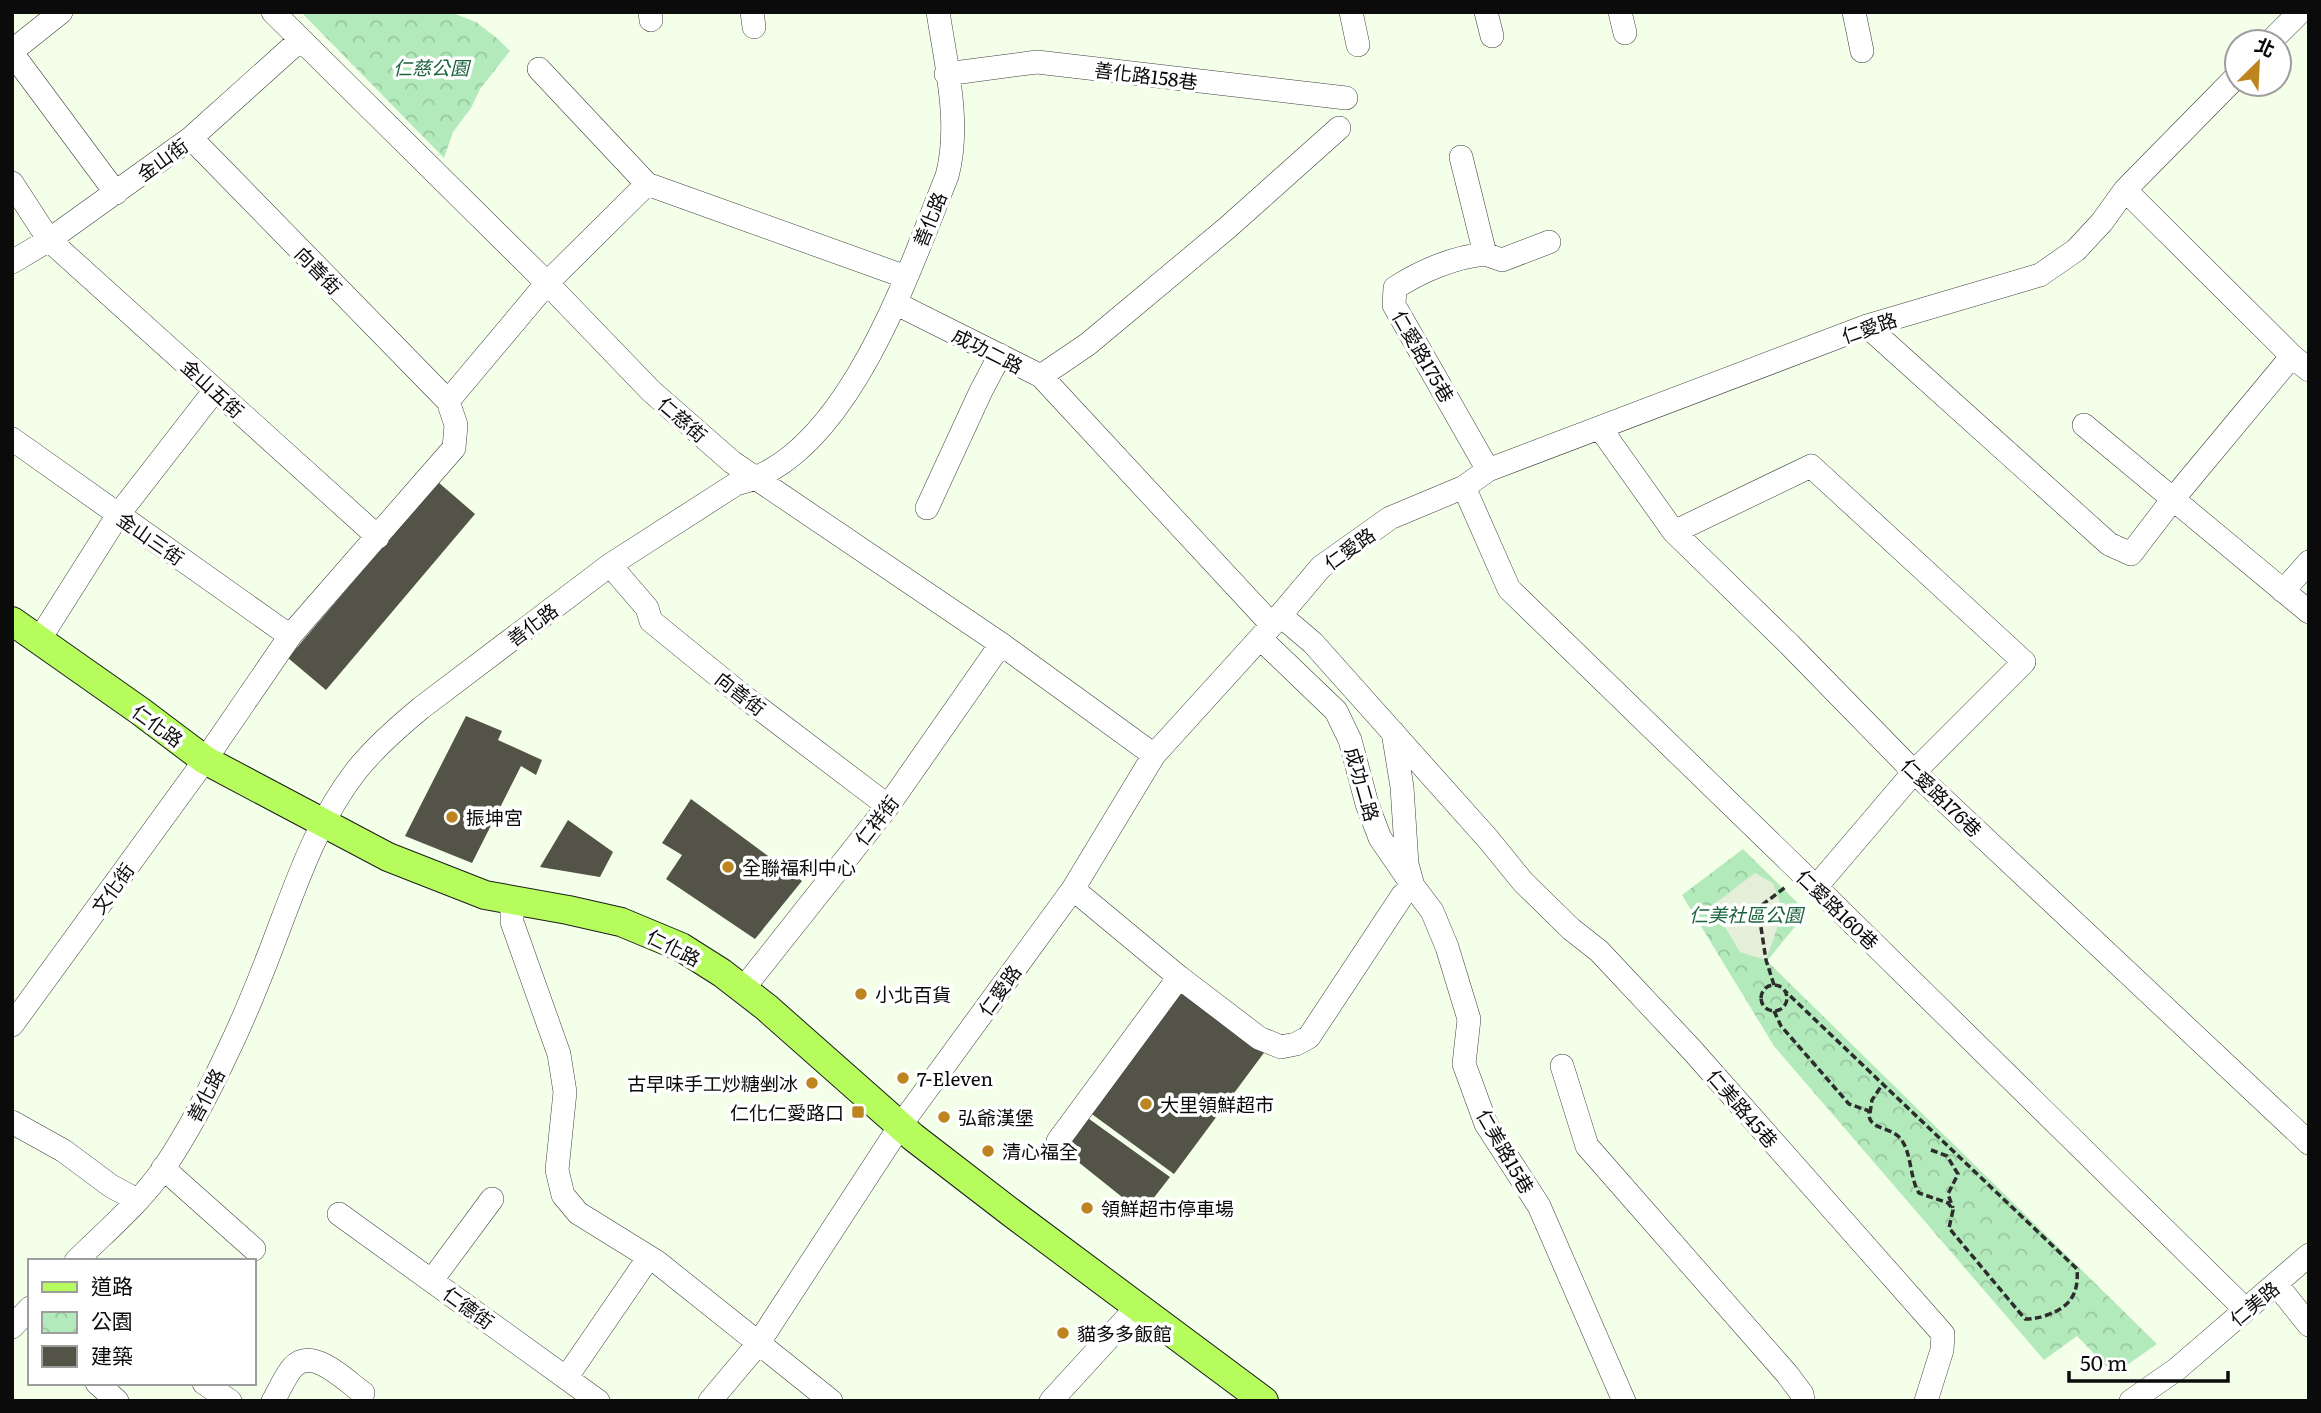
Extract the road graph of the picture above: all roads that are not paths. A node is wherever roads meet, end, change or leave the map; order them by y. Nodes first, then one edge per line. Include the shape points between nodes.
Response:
1 (61, 12) edge
2 (273, 12) edge
3 (938, 12) edge
4 (1352, 12) edge
5 (1486, 12) edge
6 (1854, 12) edge
7 (2300, 12) edge
8 (2284, 28) edge
9 (1492, 36) dead end
10 (300, 40) junction
11 (1358, 45) dead end
12 (1862, 51) dead end
13 (12, 52) edge
14 (540, 69) dead end
15 (946, 74) junction
16 (2223, 90) edge
17 (1346, 98) dead end
18 (1339, 128) dead end
19 (191, 138) junction
20 (1461, 157) dead end
21 (12, 183) edge
22 (646, 184) junction
23 (2125, 190) junction
24 (116, 193) junction
25 (49, 240) junction
26 (1549, 242) dead end
27 (1485, 254) junction
28 (12, 262) edge
29 (906, 276) junction
30 (547, 283) junction
31 (895, 303) junction
32 (1867, 326) junction
33 (1000, 355) junction
34 (2300, 363) edge
35 (1041, 376) junction
36 (215, 390) junction
37 (448, 401) junction
38 (2084, 425) dead end
39 (1600, 428) junction
40 (12, 439) edge
41 (1488, 470) junction
42 (756, 479) junction
43 (1464, 487) junction
44 (2173, 499) junction
45 (928, 508) dead end
46 (118, 515) junction
47 (1674, 532) junction
48 (378, 537) junction
49 (2309, 562) edge
50 (610, 565) junction
51 (2283, 591) junction
52 (2309, 612) edge
53 (12, 621) edge
54 (1271, 626) junction
55 (290, 636) junction
56 (39, 640) junction
57 (1001, 643) junction
58 (1393, 732) junction
59 (1154, 755) junction
60 (205, 760) junction
61 (1914, 772) junction
62 (888, 806) junction
63 (323, 822) junction
64 (1488, 839) joint
65 (1809, 880) junction
66 (1413, 886) junction
67 (1073, 889) junction
68 (512, 901) junction
69 (1180, 977) junction
70 (743, 989) junction
71 (14, 1015) edge
72 (1562, 1066) dead end
73 (12, 1122) edge
74 (900, 1126) junction
75 (1058, 1141) dead end
76 (2309, 1143) edge
77 (163, 1168) junction
78 (492, 1199) dead end
79 (137, 1200) junction
80 (339, 1214) dead end
81 (254, 1249) dead end
82 (2309, 1255) edge
83 (649, 1257) junction
84 (78, 1259) edge
85 (432, 1280) junction
86 (2277, 1285) junction
87 (1137, 1307) junction
88 (2245, 1309) junction
89 (2309, 1325) edge
90 (758, 1344) junction
91 (566, 1378) junction
92 (99, 1385) edge
93 (207, 1385) edge
94 (363, 1393) dead end
95 (115, 1400) edge
96 (230, 1401) edge
97 (274, 1401) edge
98 (598, 1401) edge
99 (710, 1401) edge
100 (831, 1401) edge
101 (1051, 1401) edge
102 (1264, 1401) edge
103 (1624, 1401) edge
104 (1803, 1401) edge
105 (1926, 1401) edge
106 (2131, 1401) edge

1 - 13 street
2 - 10 street, 仁慈街
3 - 15 street, 善化路
4 - 11 street
5 - 9 street
6 - 12 street
7 - 8 street
10 - 19 street, 金山街
10 - 30 street, 仁慈街
13 - 24 street
14 - 22 street
15 - 17 street, 善化路158巷 via 1037,62
15 - 29 street, 善化路 via 953,154
16 - 23 street, 仁愛路
18 - 35 street via 1088,344
19 - 24 street, 金山街
19 - 37 street, 向善街
20 - 27 street
21 - 25 street, 金山五街
22 - 29 street
22 - 30 street
23 - 32 street, 仁愛路 via 2076,250 2040,275
23 - 34 street
24 - 25 street, 金山街
25 - 28 street, 金山街
25 - 36 street, 金山五街
26 - 27 street, 仁愛路175巷 via 1503,260
27 - 41 street, 仁愛路175巷 via 1466,256 1409,279 1395,288 1394,305
29 - 31 street, 善化路
30 - 37 street
30 - 42 street, 仁慈街 via 651,391
31 - 33 street, 成功二路
31 - 42 street, 善化路 via 863,368 827,418 799,450
32 - 39 street, 仁愛路
32 - 44 street via 2109,544 2131,554
33 - 35 street, 成功二路
33 - 45 street
34 - 44 street
35 - 54 street, 成功二路
36 - 46 street
36 - 48 street, 金山五街
37 - 48 street, 文化街 via 456,425 454,448
38 - 44 street
39 - 41 street, 仁愛路
39 - 47 street, 仁愛路176巷
40 - 46 street, 金山三街
41 - 43 street, 仁愛路
42 - 50 street, 善化路 via 736,484
42 - 57 street, 仁慈街
43 - 54 street, 仁愛路 via 1390,518 1321,567
43 - 65 street, 仁愛路160巷 via 1509,589
44 - 51 street
46 - 55 street, 金山三街
46 - 56 street
47 - 61 street, 仁愛路176巷
47 - 61 street via 1811,466 2024,662
48 - 55 street, 文化街
49 - 51 street
50 - 62 street, 向善街 via 646,608 651,621
50 - 63 street, 善化路 via 394,731 356,771
51 - 52 street
53 - 56 main road, 仁化路
54 - 58 street, 成功二路 via 1313,643
54 - 59 street, 仁愛路
54 - 66 street, 成功二路 via 1336,711 1350,740 1380,838
55 - 60 street, 文化街
56 - 60 main road, 仁化路
57 - 59 street, 仁慈街
57 - 62 street, 仁祥街
58 - 64 street, 成功二路
58 - 66 street, 仁美路15巷 via 1402,787 1406,864
59 - 67 street, 仁愛路
60 - 63 main road, 仁化路
60 - 71 street, 文化街
61 - 65 street
61 - 76 street, 仁愛路176巷
62 - 70 street, 仁祥街
63 - 68 main road, 仁化路 via 416,870
63 - 77 street, 善化路 via 228,1052
64 - 105 street, 仁美路45巷 via 1523,882 1599,951 1692,1050 1943,1334
65 - 88 street, 仁愛路160巷
66 - 69 street via 1309,1037 1296,1044 1281,1047 1259,1038
66 - 103 street, 仁美路15巷 via 1432,911 1451,959 1469,1019 1464,1064 1486,1124 1539,1206
67 - 69 street
67 - 74 street, 仁愛路
68 - 70 main road, 仁化路 via 621,922 650,933 681,947
68 - 83 street via 512,922 559,1054 565,1092 557,1170 563,1195 578,1213
69 - 75 street
70 - 74 main road, 仁化路
72 - 104 street via 1587,1146 1787,1374
73 - 79 street
74 - 87 main road, 仁化路
74 - 90 street, 仁愛路
77 - 79 street, 善化路
77 - 81 street
78 - 85 street
79 - 84 street, 善化路
80 - 85 street, 仁德街
82 - 86 street, 仁美路
83 - 90 street
83 - 91 street
85 - 91 street, 仁德街
86 - 88 street, 仁美路
86 - 89 street
87 - 101 street
87 - 102 main road, 仁化路
88 - 106 street, 仁美路 via 2177,1369
90 - 99 street, 仁愛路
90 - 100 street
91 - 98 street, 仁德街
92 - 95 street
93 - 96 street
94 - 97 street via 318,1360 304,1360 293,1366

